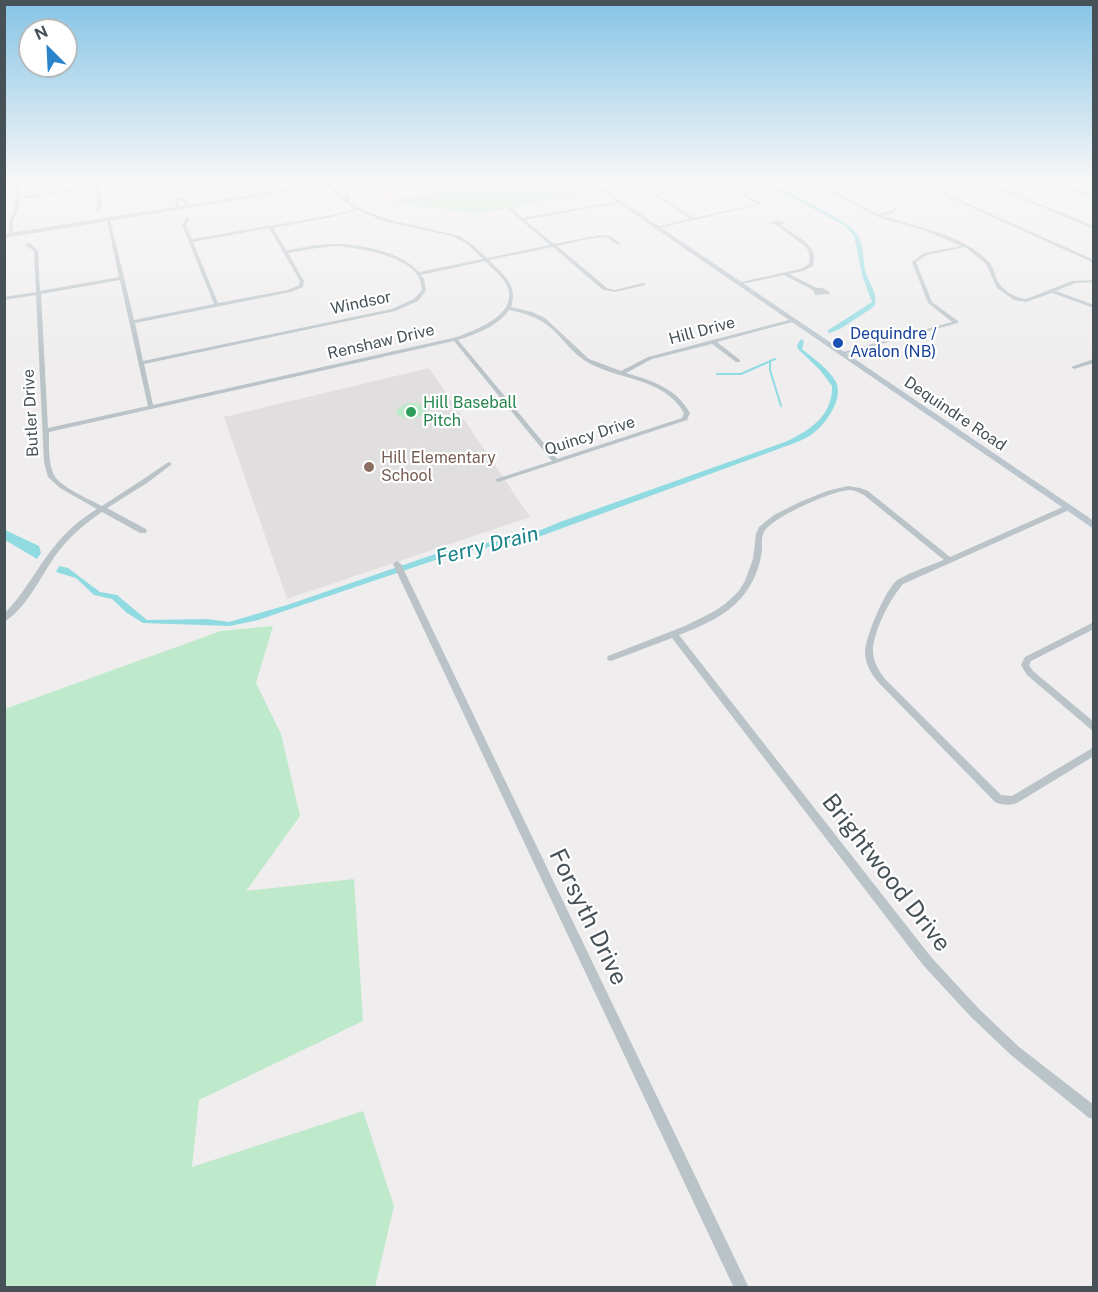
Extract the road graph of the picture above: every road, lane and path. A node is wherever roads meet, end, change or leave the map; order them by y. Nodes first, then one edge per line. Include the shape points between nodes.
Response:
1 (114, 243) edge
2 (191, 243) edge
3 (280, 243) edge
4 (469, 243) edge
5 (562, 243) edge
6 (679, 243) edge
7 (806, 243) edge
8 (960, 243) edge
9 (1052, 243) edge
10 (28, 244) dead end
11 (553, 245) junction
12 (966, 246) junction
13 (285, 252) junction
14 (486, 260) junction
15 (1094, 262) edge
16 (417, 274) junction
17 (785, 274) junction
18 (122, 278) junction
19 (1094, 281) edge
20 (643, 284) dead end
21 (739, 285) junction
22 (816, 290) dead end
23 (1052, 291) junction
24 (38, 293) junction
25 (4, 299) edge
26 (216, 306) junction
27 (1094, 307) edge
28 (507, 308) junction
29 (793, 321) junction
30 (132, 322) junction
31 (455, 339) junction
32 (713, 342) junction
33 (842, 354) junction
34 (738, 361) dead end
35 (1094, 361) edge
36 (141, 363) junction
37 (1074, 367) dead end
38 (621, 373) junction
39 (151, 408) junction
40 (45, 432) junction
41 (556, 462) junction
42 (169, 464) dead end
43 (498, 480) dead end
44 (1067, 508) junction
45 (102, 510) junction
46 (1094, 526) edge
47 (143, 531) dead end
48 (949, 560) junction
49 (399, 568) dead end
50 (6, 616) edge
51 (1094, 625) edge
52 (673, 633) junction
53 (611, 658) dead end
54 (1094, 728) edge
55 (1094, 751) edge
56 (1094, 1113) edge
57 (742, 1287) edge

1 - 18 street
2 - 26 street
3 - 13 street
4 - 14 street
5 - 11 street
6 - 21 main road, Dequindre Road
7 - 17 street via 813,260 805,268
8 - 12 street
9 - 15 street
10 - 24 street, Butler Drive via 36,251
11 - 14 street
11 - 20 street via 609,291
12 - 23 street via 988,263 1002,290 1016,299 1026,301
12 - 33 street via 922,255 914,262 930,303 956,322
13 - 16 street via 345,245 398,258
13 - 26 street via 302,281 301,286
14 - 16 street
14 - 28 street via 510,286 512,296
16 - 36 street, Windsor via 425,285 422,295 398,309
17 - 21 street
17 - 22 street
18 - 24 street
18 - 30 street
19 - 23 street via 1074,282
21 - 29 main road, Dequindre Road
23 - 27 street
24 - 25 street
24 - 40 street, Butler Drive
26 - 30 street
28 - 31 street, Renshaw Drive via 487,326
28 - 38 street via 542,318 583,357
29 - 32 street, Hill Drive
29 - 33 main road, Dequindre Road
30 - 36 street
31 - 39 street, Renshaw Drive
31 - 41 street
32 - 34 street
32 - 38 street, Hill Drive via 645,360
33 - 44 main road, Dequindre Road
35 - 37 street
36 - 39 street
38 - 41 street, Quincy Drive via 665,390 683,406 685,419
39 - 40 street, Renshaw Drive
40 - 45 street, Butler Drive via 51,477
41 - 43 street, Quincy Drive
42 - 45 street
44 - 46 main road, Dequindre Road
44 - 48 street
45 - 47 street, Butler Drive
45 - 50 street via 60,543 25,597
48 - 52 street via 866,493 842,489 771,519 761,530 754,572 741,594 718,613
48 - 55 street via 896,586 870,643 874,671 992,795 1004,801 1014,800
49 - 57 street, Forsyth Drive
51 - 54 street via 1028,659 1025,665
52 - 53 street
52 - 56 street, Brightwood Drive via 935,969 1015,1050

